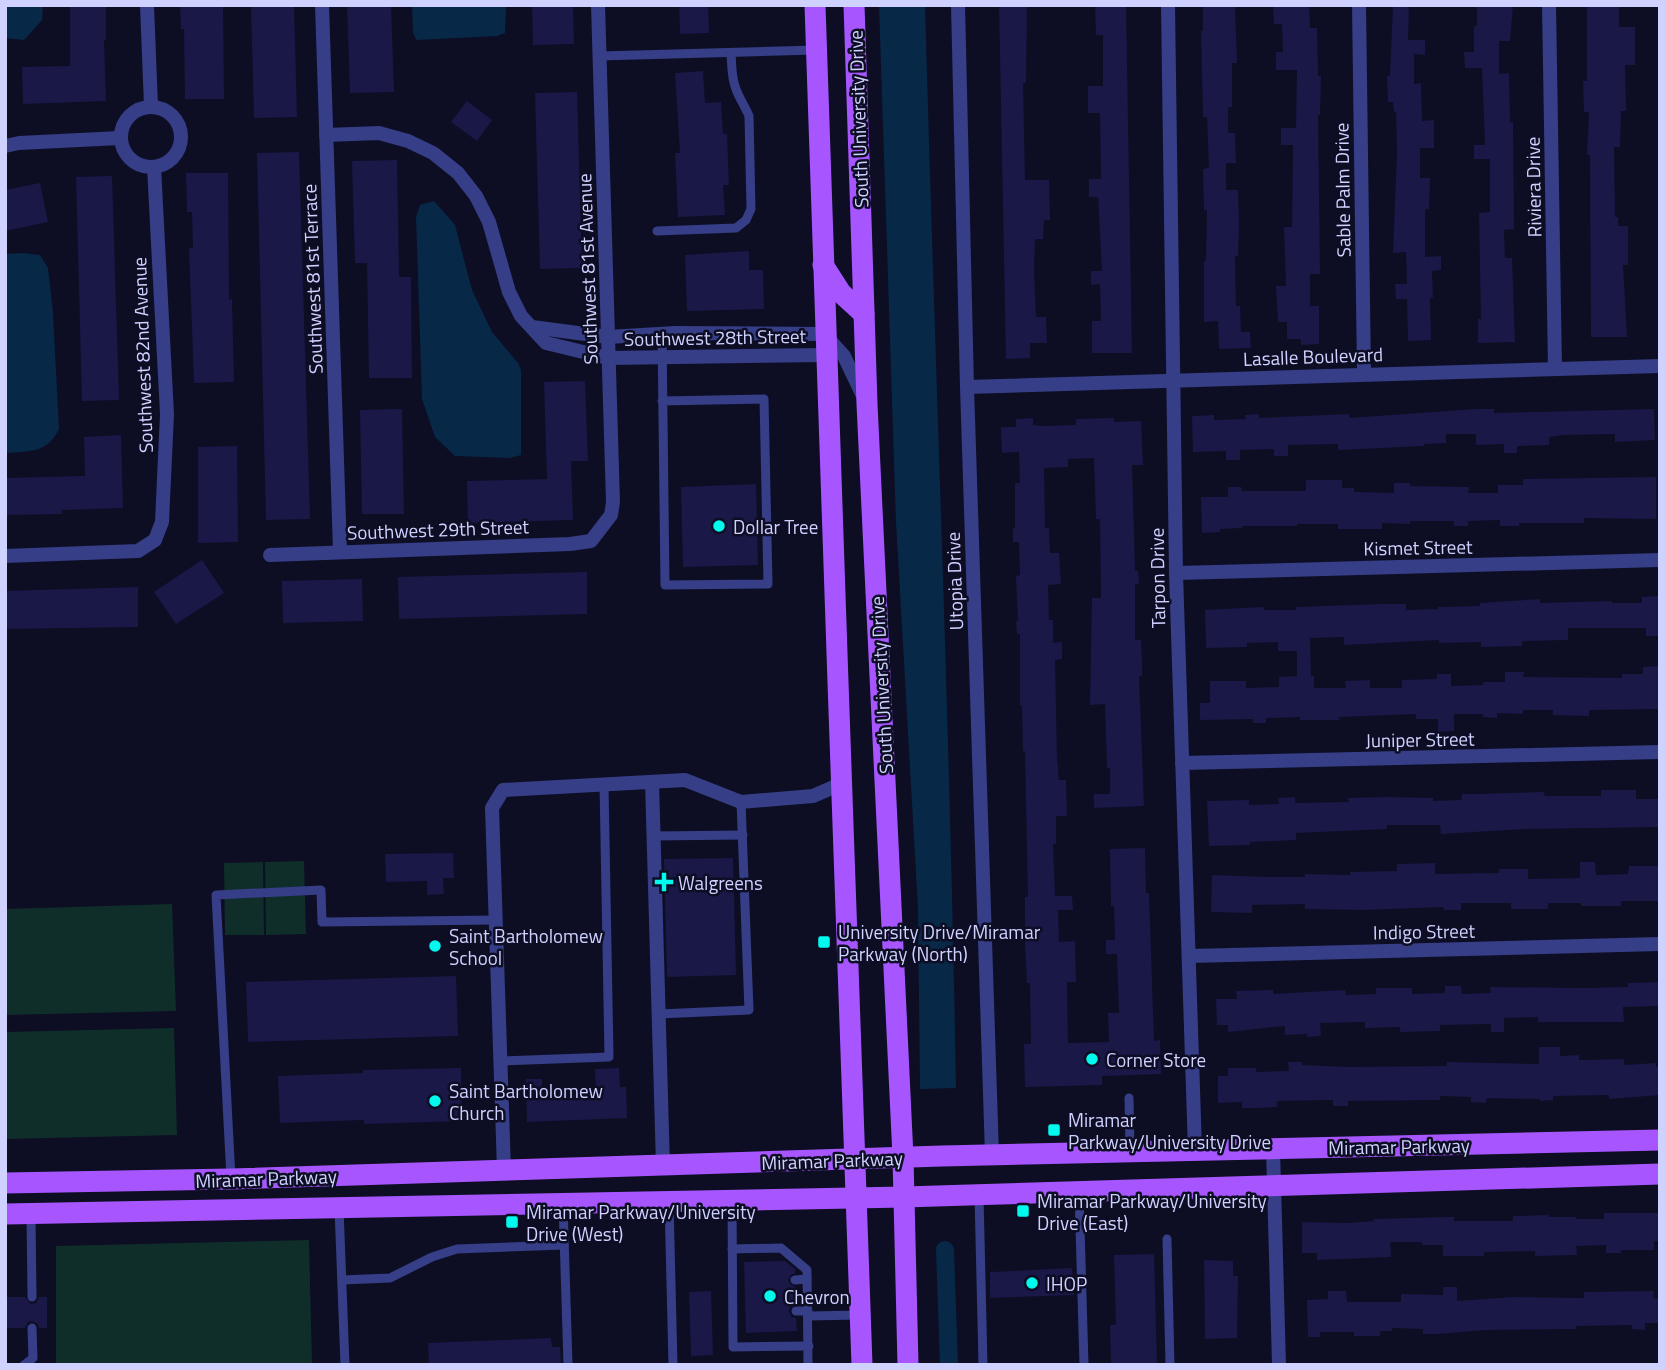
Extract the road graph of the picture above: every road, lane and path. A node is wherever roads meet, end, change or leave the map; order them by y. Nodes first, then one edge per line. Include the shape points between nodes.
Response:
1 (147, 5) edge
2 (322, 5) edge
3 (598, 5) edge
4 (815, 5) edge
5 (855, 5) edge
6 (958, 5) edge
7 (1168, 5) edge
8 (1359, 5) edge
9 (1549, 5) edge
10 (816, 50) junction
11 (731, 53) junction
12 (600, 56) junction
13 (151, 106) junction
14 (326, 135) junction
15 (120, 138) junction
16 (5, 146) edge
17 (154, 167) junction
18 (657, 231) dead end
19 (822, 263) junction
20 (864, 314) junction
21 (532, 327) junction
22 (662, 333) junction
23 (608, 337) junction
24 (825, 344) junction
25 (608, 358) junction
26 (662, 358) junction
27 (1660, 366) edge
28 (1555, 369) junction
29 (1364, 374) junction
30 (1172, 381) junction
31 (967, 387) junction
32 (662, 401) junction
33 (867, 404) junction
34 (602, 530) joint
35 (340, 551) junction
36 (270, 555) dead end
37 (5, 556) edge
38 (1660, 560) edge
39 (1176, 573) junction
40 (1660, 752) edge
41 (1182, 763) junction
42 (653, 782) junction
43 (842, 783) junction
44 (604, 784) junction
45 (741, 802) junction
46 (743, 835) junction
47 (653, 836) junction
48 (496, 920) junction
49 (1660, 944) edge
50 (1189, 956) junction
51 (659, 1014) junction
52 (500, 1061) junction
53 (1129, 1098) dead end
54 (1660, 1140) edge
55 (1273, 1149) junction
56 (1195, 1150) junction
57 (1130, 1152) junction
58 (992, 1156) junction
59 (903, 1157) junction
60 (856, 1159) junction
61 (663, 1166) junction
62 (504, 1170) junction
63 (1660, 1174) edge
64 (361, 1175) junction
65 (231, 1180) junction
66 (5, 1183) edge
67 (1274, 1185) junction
68 (1079, 1192) junction
69 (979, 1195) junction
70 (904, 1197) junction
71 (857, 1198) junction
72 (732, 1201) junction
73 (669, 1202) junction
74 (563, 1204) junction
75 (471, 1206) junction
76 (339, 1208) junction
77 (202, 1211) junction
78 (5, 1214) edge
79 (31, 1214) junction
80 (1167, 1239) dead end
81 (564, 1245) junction
82 (732, 1249) junction
83 (807, 1279) junction
84 (342, 1280) junction
85 (795, 1280) dead end
86 (732, 1281) junction
87 (744, 1281) dead end
88 (32, 1297) dead end
89 (745, 1311) dead end
90 (796, 1311) dead end
91 (733, 1312) junction
92 (808, 1313) junction
93 (860, 1315) junction
94 (32, 1328) dead end
95 (809, 1346) junction
96 (24, 1365) edge
97 (345, 1365) edge
98 (568, 1365) edge
99 (673, 1365) edge
100 (808, 1365) edge
101 (862, 1365) edge
102 (908, 1365) edge
103 (983, 1365) edge
104 (1084, 1365) edge
105 (1170, 1365) edge
106 (1279, 1365) edge

1 - 13 street
2 - 14 street, Southwest 81st Terrace
3 - 12 street, Southwest 81st Avenue
4 - 10 main road, South University Drive
5 - 20 main road, South University Drive
6 - 31 street, Utopia Drive
7 - 30 street, Tarpon Drive
8 - 29 street, Sable Palm Drive
9 - 28 street, Riviera Drive
10 - 11 lane
10 - 19 main road, South University Drive
11 - 12 lane
11 - 18 lane via 736,91 749,116 751,209 736,228
12 - 23 street, Southwest 81st Avenue
13 - 15 street via 125,119
13 - 17 street via 170,113 181,131 172,159
14 - 21 street, Southwest 28th Street via 379,133 408,141 458,173 489,222 509,292
14 - 35 street, Southwest 81st Terrace
15 - 16 street
15 - 17 street via 134,163
17 - 37 street, Southwest 82nd Avenue via 167,415 162,522 155,540 138,551
19 - 20 main road via 841,293
19 - 24 main road, South University Drive
20 - 33 main road, South University Drive
21 - 23 street, Southwest 28th Street
21 - 25 street, Southwest 28th Street via 545,343
22 - 23 street, Southwest 28th Street
22 - 24 street, Southwest 28th Street
22 - 26 lane
23 - 25 street, Southwest 81st Avenue
24 - 26 street, Southwest 28th Street
24 - 33 street via 844,356
24 - 43 main road, South University Drive
25 - 26 street, Southwest 28th Street
25 - 34 street, Southwest 81st Avenue via 613,502
26 - 32 lane
27 - 28 street, Lasalle Boulevard
28 - 29 street, Lasalle Boulevard
29 - 30 street, Lasalle Boulevard
30 - 31 street, Lasalle Boulevard
30 - 39 street, Tarpon Drive
31 - 58 street, Utopia Drive
32 - 32 lane via 665,585 768,584 764,399
33 - 59 main road, South University Drive
34 - 35 street, Southwest 29th Street via 592,541 570,544
35 - 36 street, Southwest 29th Street
38 - 39 street, Kismet Street
39 - 41 street, Tarpon Drive
40 - 41 street, Juniper Street
41 - 50 street, Tarpon Drive
42 - 44 street
42 - 45 street via 685,780
42 - 47 street
43 - 45 street via 813,796
43 - 60 main road, South University Drive
44 - 48 street via 503,790 492,808
44 - 52 lane via 609,1058
45 - 46 lane
46 - 47 lane
46 - 51 lane via 749,1010
47 - 51 street
48 - 52 street
48 - 65 lane via 322,922 321,890 216,895
49 - 50 street, Indigo Street
50 - 56 street, Tarpon Drive
51 - 61 street
52 - 62 street
53 - 57 lane
54 - 55 main road, Miramar Parkway
55 - 56 main road, Miramar Parkway
55 - 67 street
56 - 57 main road, Miramar Parkway
57 - 58 main road, Miramar Parkway
58 - 59 main road, Miramar Parkway
59 - 60 main road, Miramar Parkway
59 - 70 main road, South University Drive
60 - 61 main road, Miramar Parkway
60 - 71 main road, South University Drive
61 - 62 main road, Miramar Parkway
62 - 64 main road, Miramar Parkway
62 - 75 main road via 498,1189
63 - 67 main road, Miramar Parkway
64 - 65 main road, Miramar Parkway
64 - 76 main road via 339,1198
65 - 66 main road, Miramar Parkway
65 - 77 main road via 223,1200
67 - 68 main road, Miramar Parkway
67 - 106 street
68 - 69 main road, Miramar Parkway
68 - 104 lane
69 - 70 main road, Miramar Parkway
69 - 103 lane
70 - 71 main road, Miramar Parkway
70 - 102 main road, South University Drive
71 - 72 main road, Miramar Parkway
71 - 93 main road, South University Drive
72 - 73 main road, Miramar Parkway
72 - 82 lane
73 - 74 main road, Miramar Parkway
73 - 99 lane
74 - 75 main road, Miramar Parkway
74 - 81 lane
75 - 76 main road, Miramar Parkway
76 - 77 main road, Miramar Parkway
76 - 84 lane
77 - 79 main road, Miramar Parkway
78 - 79 main road, Miramar Parkway
79 - 88 lane
80 - 105 lane
81 - 84 lane via 457,1249 390,1278
81 - 98 lane
82 - 83 lane via 781,1248 807,1270
82 - 86 lane
83 - 85 lane
83 - 92 lane
84 - 97 lane
86 - 87 lane
86 - 91 lane
89 - 91 lane
90 - 92 lane
91 - 95 lane via 733,1347
92 - 93 lane
92 - 95 lane
93 - 101 main road, South University Drive
94 - 96 lane via 33,1358
95 - 100 lane

